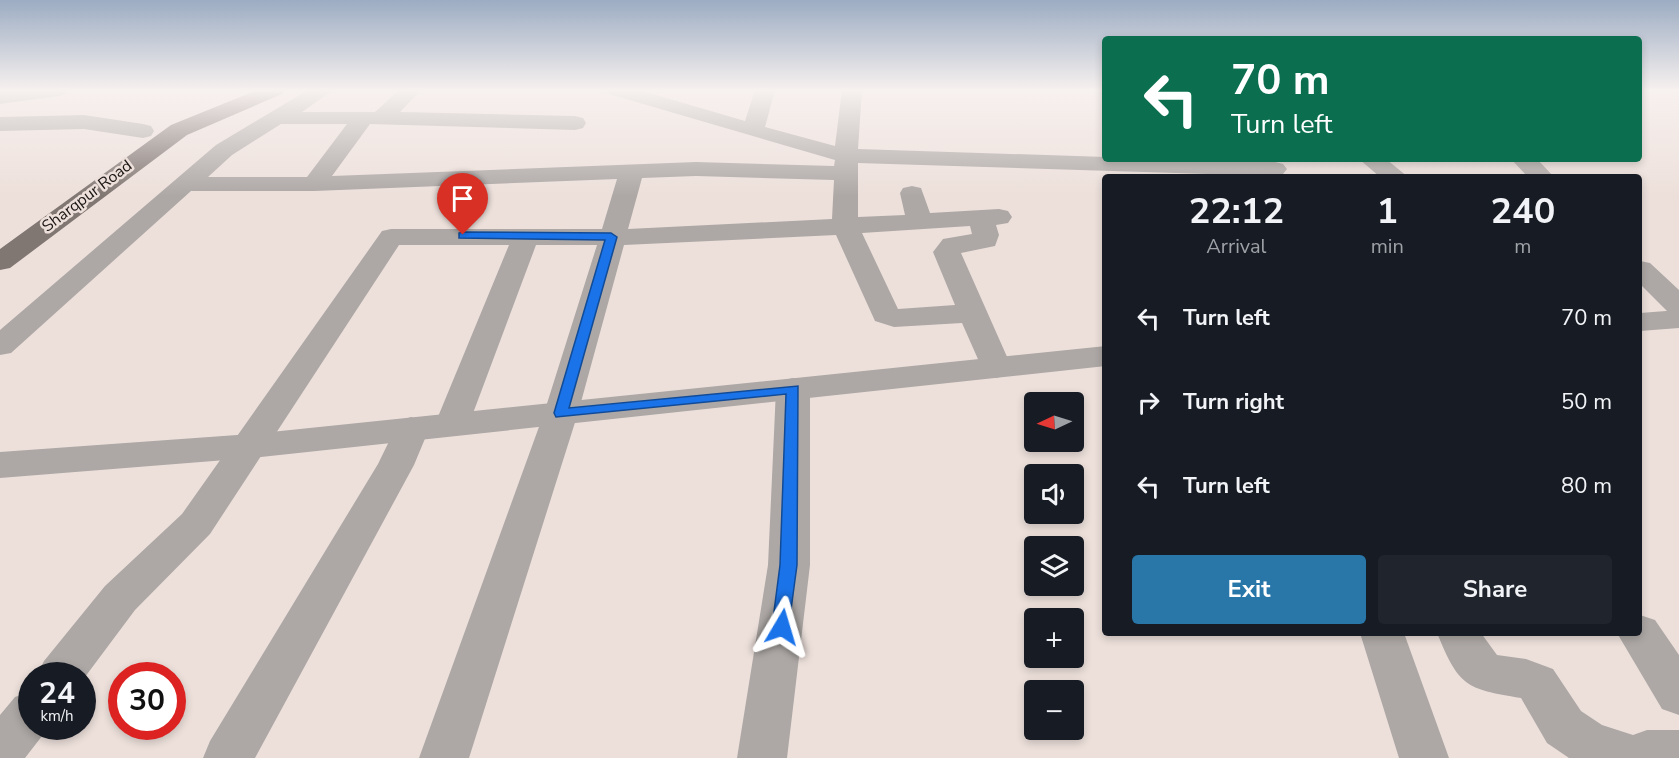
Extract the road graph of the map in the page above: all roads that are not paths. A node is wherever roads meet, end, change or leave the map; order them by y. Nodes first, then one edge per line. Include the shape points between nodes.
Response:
1 (106, 125) edge
2 (157, 125) edge
3 (188, 125) edge
4 (264, 125) edge
5 (364, 125) edge
6 (737, 125) edge
7 (754, 125) edge
8 (849, 125) edge
9 (753, 130) junction
10 (143, 131) junction
11 (1375, 162) edge
12 (1526, 162) edge
13 (846, 164) junction
14 (95, 165) dead end
15 (1274, 168) edge
16 (632, 171) junction
17 (1392, 174) edge
18 (1539, 174) edge
19 (186, 184) junction
20 (314, 184) junction
21 (912, 193) dead end
22 (920, 222) junction
23 (844, 226) junction
24 (526, 236) junction
25 (611, 237) junction
26 (0, 262) edge
27 (1642, 270) edge
28 (1679, 306) edge
29 (972, 313) junction
30 (1679, 319) edge
31 (1642, 322) edge
32 (0, 346) edge
33 (1102, 356) edge
34 (996, 368) junction
35 (793, 389) junction
36 (561, 413) junction
37 (452, 424) junction
38 (411, 429) junction
39 (251, 446) junction
40 (0, 465) edge
41 (1383, 636) edge
42 (1460, 636) edge
43 (1641, 636) edge
44 (70, 662) edge
45 (1679, 694) edge
46 (18, 730) edge
47 (0, 752) edge
48 (1679, 753) edge
49 (228, 758) edge
50 (444, 758) edge
51 (762, 758) edge
52 (1424, 758) edge
53 (1633, 758) edge

1 - 10 street
2 - 10 main road, Sharqpur Road
3 - 26 main road, Sharqpur Road
4 - 19 street via 224,150
5 - 20 street via 340,146
6 - 9 street
7 - 9 street
8 - 13 street
9 - 13 street
10 - 14 main road, Sharqpur Road
11 - 17 street
12 - 18 street
13 - 15 street via 886,159 1004,159
13 - 16 street
13 - 23 street
16 - 20 street
16 - 25 street
19 - 20 street
19 - 32 street
21 - 22 street
22 - 23 street
22 - 29 street via 990,218 985,240 953,244 947,249
23 - 25 street
23 - 29 street via 888,317
24 - 25 street
24 - 37 street
24 - 39 street via 389,238
25 - 36 street
27 - 28 street
29 - 34 street
30 - 31 street
33 - 34 street
34 - 35 street
35 - 36 street
35 - 51 street via 789,565
36 - 37 street
36 - 50 street
37 - 38 street
38 - 39 street
38 - 49 street via 396,465
39 - 40 street
39 - 44 street via 196,524 120,598
41 - 52 street
42 - 53 street via 1478,668 1492,675 1535,682 1572,733
43 - 45 street
46 - 47 street
48 - 53 street via 1647,753

